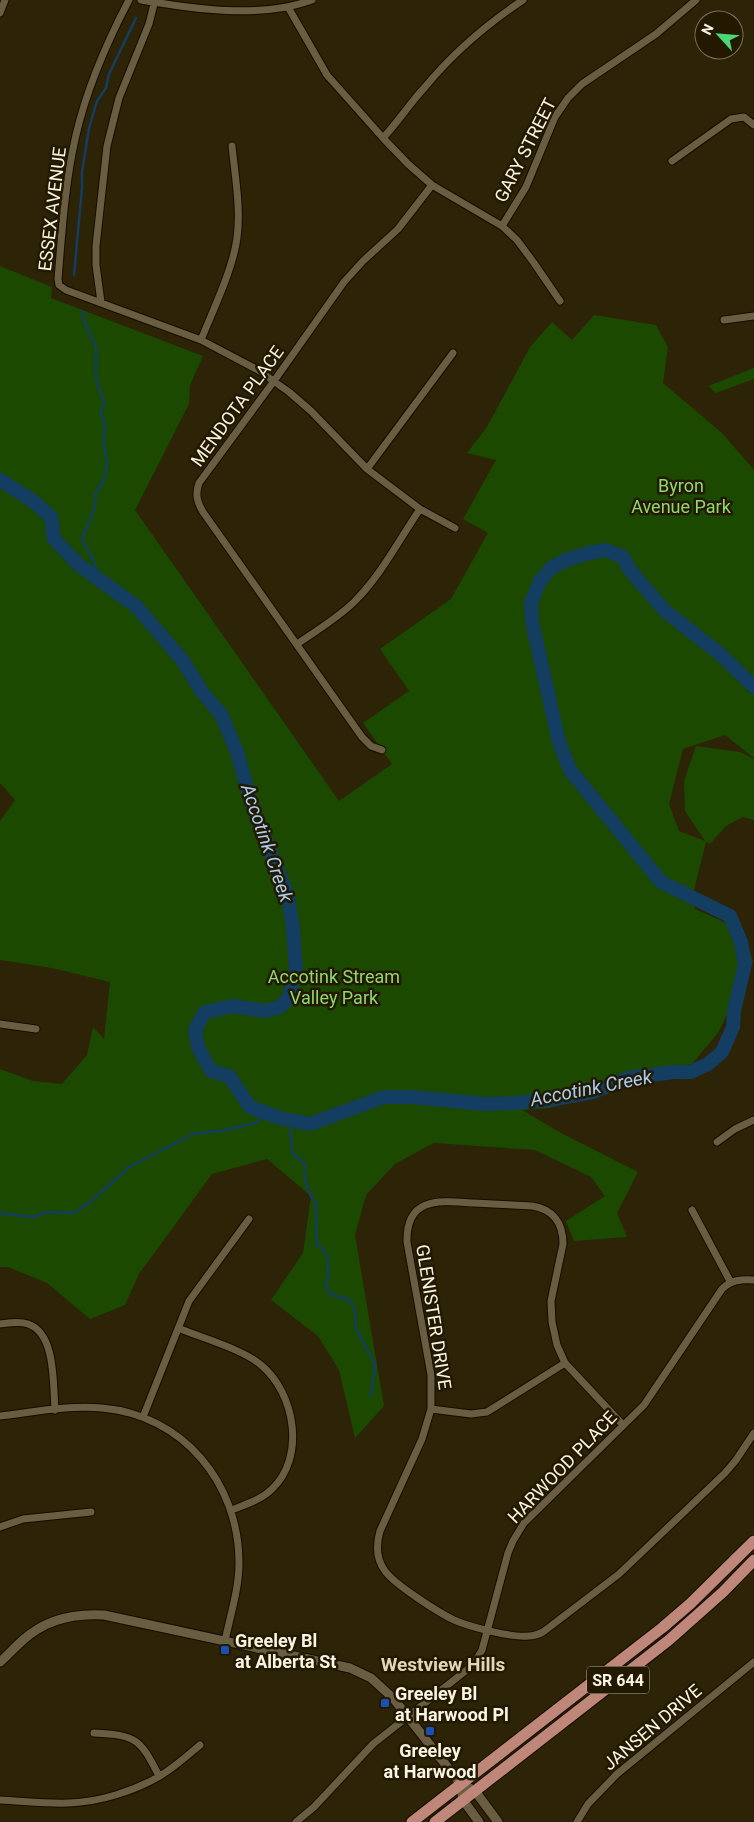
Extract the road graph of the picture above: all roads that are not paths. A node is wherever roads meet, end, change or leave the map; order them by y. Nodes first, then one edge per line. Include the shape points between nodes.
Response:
1 (5, 0) edge
2 (129, 0) edge
3 (141, 0) edge
4 (312, 0) edge
5 (523, 0) edge
6 (696, 0) edge
7 (155, 1) edge
8 (288, 8) junction
9 (0, 13) edge
10 (754, 125) edge
11 (383, 138) junction
12 (232, 146) dead end
13 (672, 161) dead end
14 (432, 185) junction
15 (502, 226) junction
16 (560, 301) dead end
17 (101, 302) junction
18 (754, 316) edge
19 (724, 320) dead end
20 (201, 340) junction
21 (453, 353) dead end
22 (274, 382) junction
23 (367, 469) junction
24 (420, 509) junction
25 (455, 528) dead end
26 (297, 644) junction
27 (382, 750) dead end
28 (0, 1024) edge
29 (36, 1029) dead end
30 (754, 1120) edge
31 (717, 1142) dead end
32 (692, 1210) dead end
33 (249, 1219) dead end
34 (754, 1280) edge
35 (730, 1281) junction
36 (0, 1324) edge
37 (178, 1328) junction
38 (565, 1363) junction
39 (431, 1408) junction
40 (55, 1410) junction
41 (0, 1416) edge
42 (143, 1417) junction
43 (623, 1425) junction
44 (754, 1433) edge
45 (232, 1510) junction
46 (91, 1512) dead end
47 (0, 1527) edge
48 (754, 1541) edge
49 (754, 1560) edge
50 (489, 1629) junction
51 (225, 1641) junction
52 (0, 1662) edge
53 (754, 1662) edge
54 (408, 1716) junction
55 (94, 1733) dead end
56 (200, 1745) dead end
57 (159, 1776) junction
58 (460, 1784) junction
59 (474, 1791) junction
60 (0, 1800) edge
61 (463, 1800) junction
62 (296, 1822) edge
63 (412, 1822) edge
64 (435, 1822) edge
65 (479, 1822) edge
66 (498, 1822) edge
67 (577, 1822) edge

1 - 9 street
2 - 17 street, ESSEX AVENUE via 83,108 69,167 64,210 59,285
3 - 7 street
4 - 8 street
5 - 11 street via 488,25 446,63
6 - 15 street, GARY STREET via 656,34 582,84 568,98 555,117 526,187
7 - 8 street via 175,6 241,11
7 - 17 street via 150,24 120,98 107,146 96,246
8 - 11 street via 328,76
10 - 13 street via 744,117 731,119
11 - 14 street
12 - 20 street via 238,208 237,238 232,260
14 - 15 street
14 - 22 street, MENDOTA PLACE via 398,229 344,282
15 - 16 street via 517,240
17 - 20 street
18 - 19 street
20 - 22 street via 239,358
21 - 23 street
22 - 23 street via 312,412
22 - 26 street, MENDOTA PLACE via 199,483 196,495 198,505
23 - 24 street
24 - 25 street
24 - 26 street via 359,597
26 - 27 street, MENDOTA PLACE via 362,737 371,746
28 - 29 street
30 - 31 street
32 - 35 street
33 - 37 street via 190,1301
34 - 35 street
35 - 43 street, HARWOOD PLACE via 644,1405
36 - 40 street via 28,1324 42,1334 49,1353
37 - 42 street
37 - 45 street via 257,1362 275,1380 287,1406 293,1443 284,1473 265,1495
38 - 39 street via 487,1412 471,1414
38 - 39 street, GLENISTER DRIVE via 557,1345 551,1312 552,1291 563,1244 561,1226 553,1214 532,1206 442,1202 425,1205 409,1222 407,1242 431,1375
38 - 43 street, GLENISTER DRIVE
39 - 50 street, GLENISTER DRIVE via 422,1439 380,1531 378,1556 394,1580 440,1612 455,1620
40 - 41 street
40 - 42 street via 103,1408
42 - 45 street via 174,1434 198,1454 216,1478
43 - 50 street, HARWOOD PLACE via 517,1532 508,1553
44 - 50 street, GLENISTER DRIVE via 725,1473 619,1574 543,1632 521,1636
45 - 51 street via 239,1564
46 - 47 street via 31,1518
48 - 58 main road, SR 644 via 662,1628
49 - 59 main road, SR 644 via 669,1640
50 - 54 street, HARWOOD PLACE via 473,1665
51 - 52 street via 104,1615 75,1615 37,1629
51 - 54 street via 358,1671 384,1688
53 - 67 street, JANSEN DRIVE via 617,1774 588,1804
54 - 58 street
54 - 62 street, HARWOOD PLACE via 372,1744
55 - 57 street via 121,1735 137,1742 146,1751
56 - 57 street
57 - 60 street via 120,1793 83,1802
58 - 59 street
58 - 61 street
58 - 63 main road, SR 644
59 - 61 main road, SR 644
59 - 66 street
61 - 64 main road, SR 644
61 - 65 street

